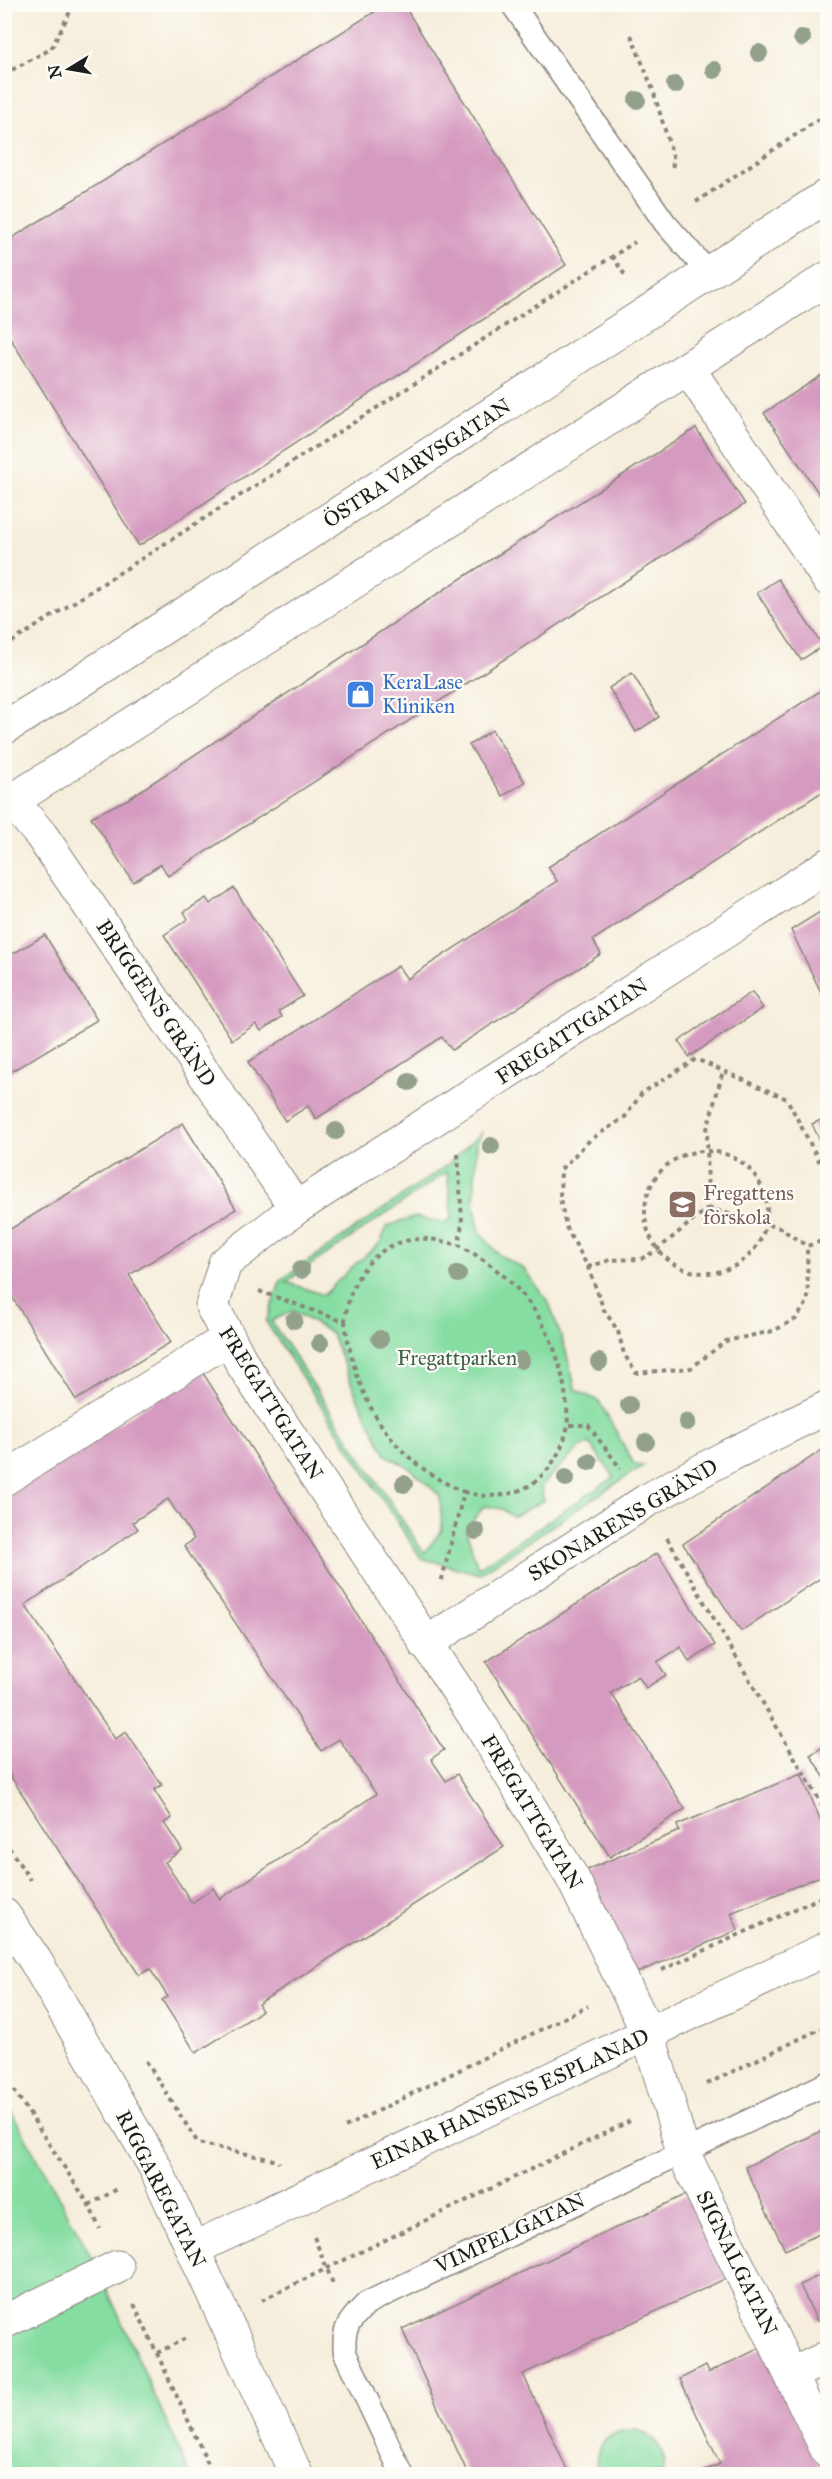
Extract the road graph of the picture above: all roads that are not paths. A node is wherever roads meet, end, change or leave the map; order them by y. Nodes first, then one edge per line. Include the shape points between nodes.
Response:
1 (512, 4) edge
2 (828, 195) edge
3 (708, 272) junction
4 (828, 278) edge
5 (688, 368) junction
6 (828, 579) edge
7 (4, 728) edge
8 (8, 804) edge
9 (828, 865) edge
10 (296, 1208) junction
11 (229, 1338) junction
12 (828, 1407) edge
13 (4, 1479) edge
14 (429, 1642) junction
15 (4, 1915) edge
16 (828, 1948) edge
17 (648, 2033) junction
18 (828, 2083) edge
19 (668, 2103) joint
20 (683, 2151) junction
21 (192, 2249) junction
22 (117, 2267) road end
23 (4, 2322) edge
24 (828, 2357) edge
25 (791, 2375) junction
26 (828, 2452) edge
27 (296, 2475) edge
28 (402, 2475) edge

1 - 3 lane via 665,223
2 - 3 street, ÖSTRA VARVSGATAN
3 - 7 street, ÖSTRA VARVSGATAN
4 - 5 street
5 - 6 street
5 - 8 street
8 - 10 street, BRIGGENS GRÄND via 41,835
9 - 10 street, FREGATTGATAN
10 - 11 street, FREGATTGATAN via 225,1263 213,1306
11 - 13 street
11 - 14 street, FREGATTGATAN via 243,1365
12 - 14 street, SKONARENS GRÄND via 646,1502
14 - 17 street, FREGATTGATAN via 573,1879
15 - 21 street, RIGGAREGATAN via 35,1960 155,2167
16 - 17 street, EINAR HANSENS ESPLANAD
17 - 19 street, FREGATTGATAN
17 - 21 street, EINAR HANSENS ESPLANAD
18 - 20 lane, VIMPELGATAN
19 - 20 street, SIGNALGATAN
20 - 25 street, SIGNALGATAN
20 - 28 lane, VIMPELGATAN via 383,2293 367,2302 349,2322 343,2337 345,2353
21 - 27 street, RIGGAREGATAN
22 - 23 street
24 - 25 street
25 - 26 street, SIGNALGATAN

